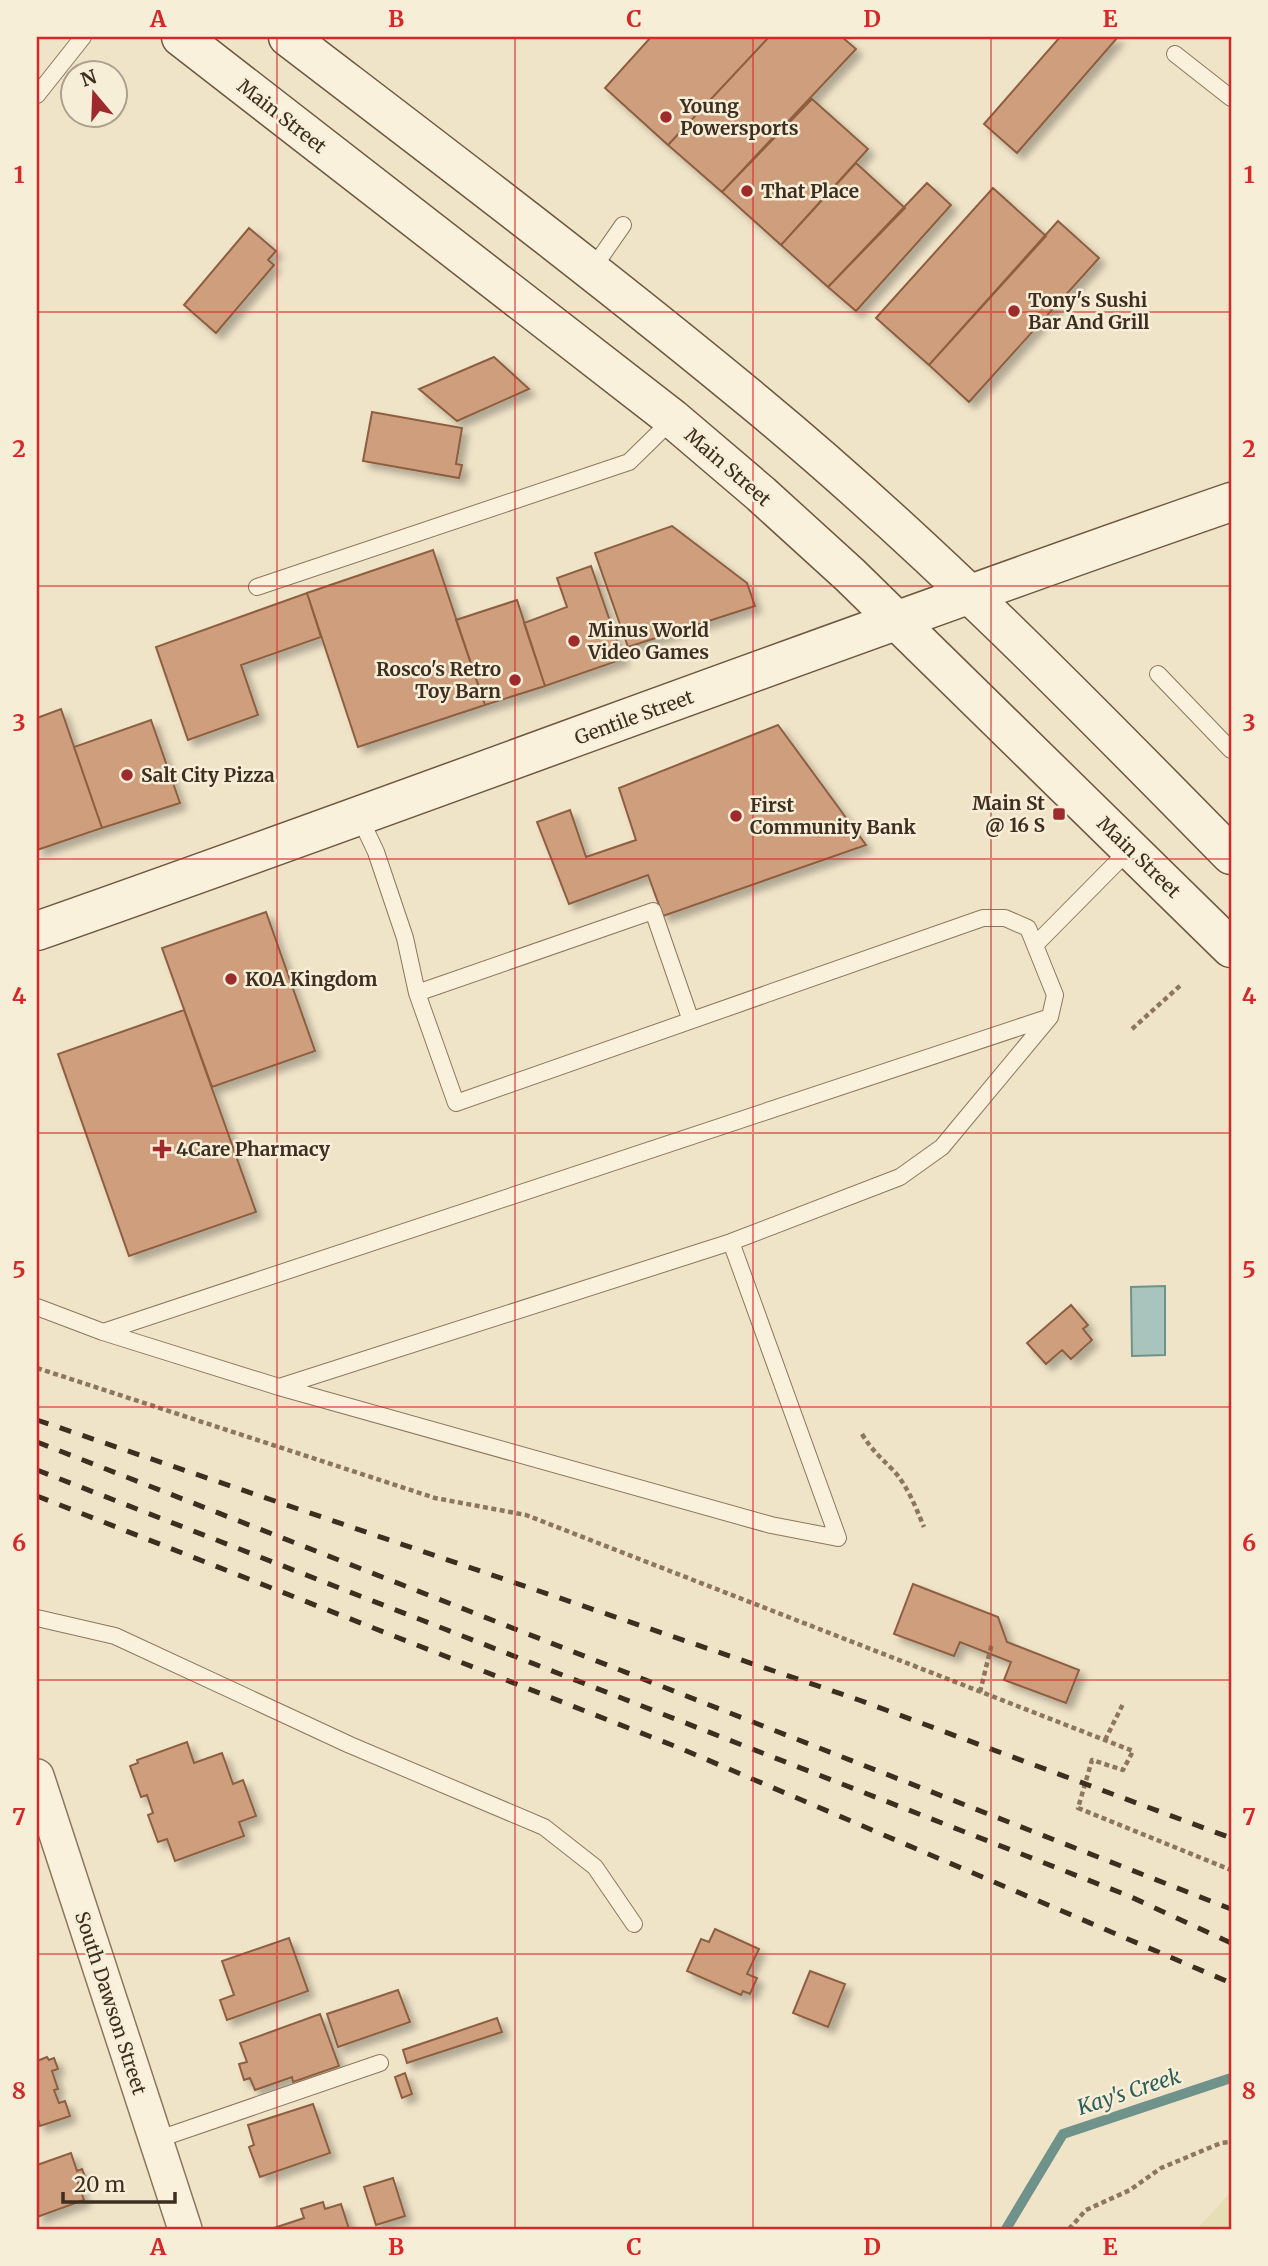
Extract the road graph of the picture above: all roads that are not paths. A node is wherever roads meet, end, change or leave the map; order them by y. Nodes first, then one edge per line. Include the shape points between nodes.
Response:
1 (181, 37) edge
2 (288, 37) edge
3 (79, 38) edge
4 (1175, 54) dead end
5 (37, 95) edge
6 (1231, 98) edge
7 (623, 225) dead end
8 (590, 272) junction
9 (673, 419) junction
10 (1231, 502) edge
11 (257, 587) dead end
12 (970, 594) junction
13 (896, 621) junction
14 (1158, 674) dead end
15 (1231, 750) edge
16 (360, 818) junction
17 (1130, 848) junction
18 (1231, 855) edge
19 (37, 931) edge
20 (1036, 944) junction
21 (1231, 948) edge
22 (417, 993) junction
23 (1050, 1017) junction
24 (690, 1018) junction
25 (732, 1242) junction
26 (37, 1307) edge
27 (103, 1332) junction
28 (279, 1387) junction
29 (37, 1618) edge
30 (37, 1776) edge
31 (634, 1924) dead end
32 (380, 2063) dead end
33 (156, 2140) junction
34 (186, 2229) edge

1 - 9 main road, Main Street
2 - 8 main road
3 - 5 lane
4 - 6 lane
7 - 8 lane
8 - 12 main road via 759,406
9 - 11 lane via 629,462
9 - 13 main road, Main Street
10 - 12 main road, Gentile Street
12 - 13 main road, Gentile Street
12 - 18 main road
13 - 16 main road, Gentile Street
13 - 17 main road, Main Street
14 - 15 lane
16 - 19 main road, Gentile Street
16 - 22 lane via 405,938
17 - 20 lane
17 - 21 main road, Main Street
20 - 23 lane via 1055,995
20 - 24 lane via 1028,928 1005,918 983,918
22 - 24 lane via 653,911
22 - 24 lane via 456,1102
23 - 25 lane via 942,1147 900,1177
23 - 27 lane
25 - 28 lane
25 - 28 lane via 838,1538 771,1525
26 - 27 lane
27 - 28 lane
29 - 31 lane via 115,1636 350,1745 544,1827 595,1867
30 - 33 street, South Dawson Street
32 - 33 lane
33 - 34 street, South Dawson Street

